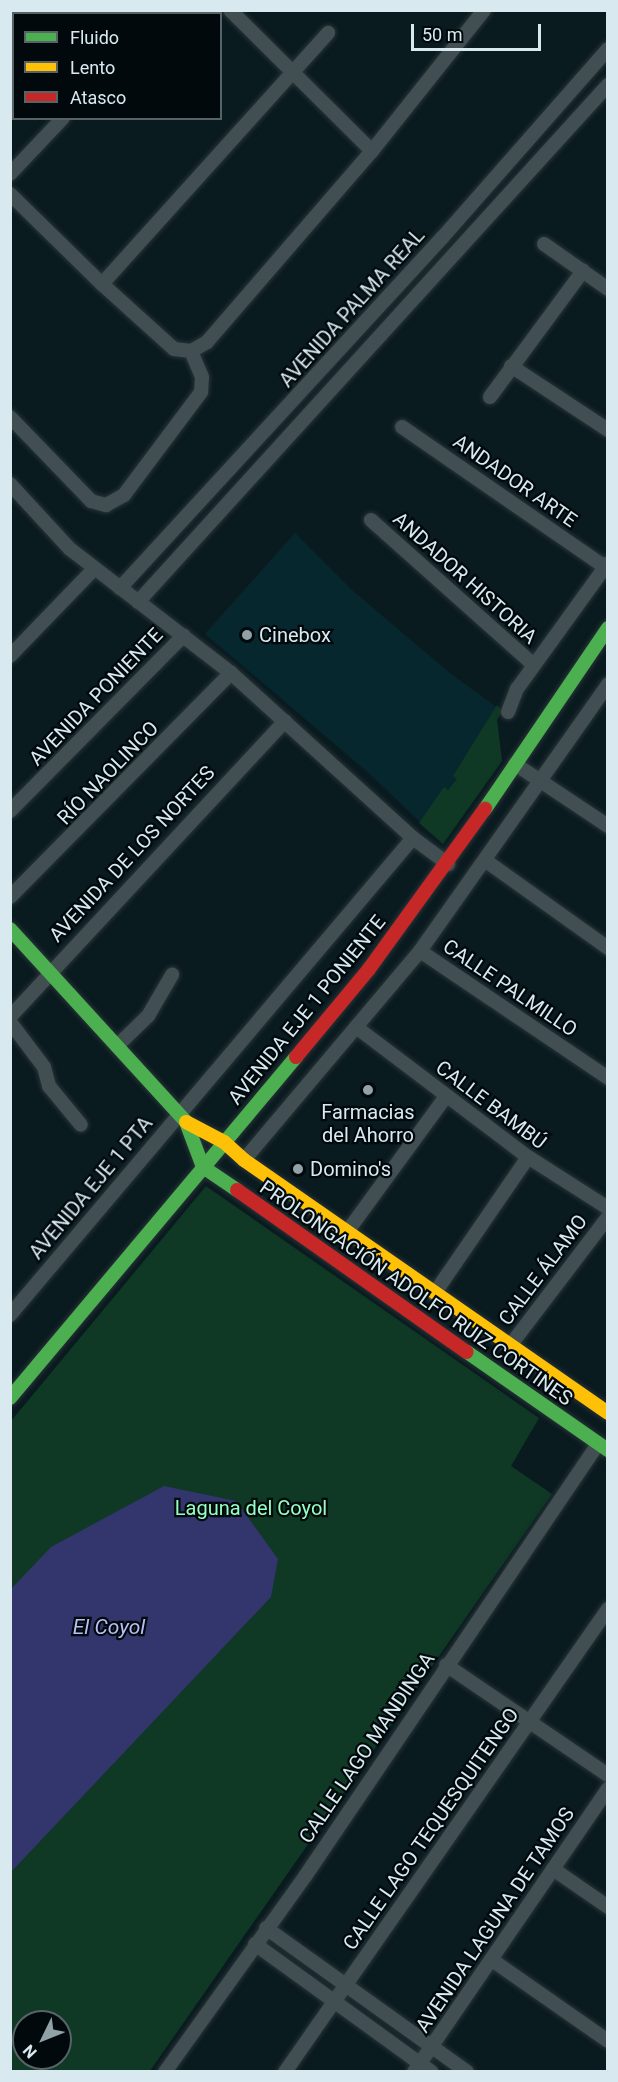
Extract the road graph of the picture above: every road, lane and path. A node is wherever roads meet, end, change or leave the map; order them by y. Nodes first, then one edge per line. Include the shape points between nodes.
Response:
1 (230, 10) edge
2 (484, 10) edge
3 (328, 33) dead end
4 (608, 49) edge
5 (292, 71) junction
6 (608, 85) edge
7 (61, 120) edge
8 (372, 151) junction
9 (10, 174) edge
10 (10, 194) edge
11 (442, 238) junction
12 (544, 244) dead end
13 (457, 248) junction
14 (583, 271) junction
15 (102, 284) junction
16 (608, 289) edge
17 (191, 351) junction
18 (511, 366) junction
19 (490, 397) dead end
20 (10, 417) edge
21 (278, 417) junction
22 (402, 427) dead end
23 (293, 430) junction
24 (608, 430) edge
25 (12, 491) edge
26 (371, 520) dead end
27 (606, 565) edge
28 (94, 569) junction
29 (120, 588) junction
30 (138, 602) junction
31 (608, 628) edge
32 (184, 635) junction
33 (10, 656) edge
34 (534, 665) junction
35 (231, 674) junction
36 (605, 693) edge
37 (508, 712) dead end
38 (285, 721) junction
39 (514, 764) junction
40 (540, 780) junction
41 (10, 811) edge
42 (608, 826) edge
43 (413, 838) junction
44 (486, 861) junction
45 (448, 864) junction
46 (10, 897) edge
47 (10, 929) edge
48 (608, 948) edge
49 (420, 951) junction
50 (48, 971) junction
51 (172, 975) dead end
52 (10, 1017) edge
53 (10, 1022) edge
54 (356, 1027) junction
55 (117, 1046) junction
56 (608, 1078) edge
57 (446, 1096) junction
58 (183, 1117) junction
59 (81, 1125) dead end
60 (224, 1142) junction
61 (528, 1157) junction
62 (244, 1160) junction
63 (203, 1167) junction
64 (608, 1208) edge
65 (608, 1217) edge
66 (353, 1237) junction
67 (344, 1267) junction
68 (434, 1294) junction
69 (10, 1315) edge
70 (490, 1333) junction
71 (509, 1347) junction
72 (474, 1357) junction
73 (10, 1398) edge
74 (605, 1407) edge
75 (603, 1447) edge
76 (608, 1609) edge
77 (446, 1665) junction
78 (532, 1722) junction
79 (608, 1775) edge
80 (608, 1789) edge
81 (553, 1869) junction
82 (608, 1907) edge
83 (266, 1928) junction
84 (255, 1944) junction
85 (492, 1960) junction
86 (345, 1983) junction
87 (334, 2000) junction
88 (608, 2041) edge
89 (432, 2046) junction
90 (417, 2067) edge
91 (165, 2072) edge
92 (285, 2072) edge
93 (432, 2072) edge
94 (467, 2072) edge

1 - 5 street
2 - 8 street
3 - 5 street
4 - 11 street, AVENIDA PALMA REAL
5 - 8 street
5 - 15 street
6 - 13 street
7 - 9 street
8 - 17 street via 207,342
10 - 15 street
11 - 13 street
11 - 21 street, AVENIDA PALMA REAL
12 - 14 street
13 - 23 street
14 - 16 street
14 - 18 street
15 - 17 street via 174,349
17 - 20 street via 202,377 201,392 124,495 106,505 91,501
18 - 19 street
18 - 24 street
21 - 23 street
21 - 29 street, AVENIDA PALMA REAL
22 - 27 street, ANDADOR ARTE
23 - 30 street
25 - 28 street
26 - 34 street, ANDADOR HISTORIA
27 - 34 street
28 - 29 street
28 - 33 street
29 - 30 street
30 - 32 street
31 - 39 street, AVENIDA EJE 1 PONIENTE
32 - 35 street
32 - 41 street, AVENIDA PONIENTE
34 - 37 street
35 - 38 street
35 - 46 street, RÍO NAOLINCO
36 - 40 street
38 - 43 street
38 - 50 street, AVENIDA DE LOS NORTES
39 - 40 street
39 - 45 street, AVENIDA EJE 1 PONIENTE
40 - 42 street
40 - 44 street
43 - 45 street
43 - 58 street, AVENIDA EJE 1 PTA
44 - 48 street
44 - 49 street
45 - 60 street, AVENIDA EJE 1 PONIENTE via 369,969
47 - 50 street
49 - 54 street
49 - 56 street, CALLE PALMILLO
50 - 52 street, AVENIDA DE LOS NORTES
50 - 55 street
51 - 55 street via 148,1016
53 - 59 street via 44,1067 49,1086
54 - 57 street, CALLE BAMBÚ
54 - 62 street
55 - 58 street
57 - 61 street, CALLE BAMBÚ
57 - 66 street
58 - 60 street, PROLONGACIÓN ADOLFO RUIZ CORTINES
58 - 63 street
58 - 69 street, AVENIDA EJE 1 PTA
60 - 62 street, PROLONGACIÓN ADOLFO RUIZ CORTINES
60 - 63 street, AVENIDA EJE 1 PONIENTE
61 - 64 street, CALLE BAMBÚ
61 - 68 street
62 - 66 street, PROLONGACIÓN ADOLFO RUIZ CORTINES
63 - 67 street, PROLONGACIÓN ADOLFO RUIZ CORTINES
63 - 73 street, AVENIDA EJE 1 PONIENTE
65 - 71 street, CALLE ÁLAMO
66 - 67 street
66 - 68 street, PROLONGACIÓN ADOLFO RUIZ CORTINES
67 - 72 street, PROLONGACIÓN ADOLFO RUIZ CORTINES
68 - 70 street, PROLONGACIÓN ADOLFO RUIZ CORTINES
70 - 71 street, PROLONGACIÓN ADOLFO RUIZ CORTINES
70 - 72 street
71 - 74 street, PROLONGACIÓN ADOLFO RUIZ CORTINES
72 - 75 street, PROLONGACIÓN ADOLFO RUIZ CORTINES
75 - 77 street, CALLE LAGO MANDINGA
76 - 78 street, CALLE LAGO TEQUESQUITENGO
77 - 78 street
77 - 83 street, CALLE LAGO MANDINGA
78 - 79 street
78 - 86 street, CALLE LAGO TEQUESQUITENGO
80 - 81 street, AVENIDA LAGUNA DE TAMOS
81 - 82 street
81 - 85 street, AVENIDA LAGUNA DE TAMOS
83 - 84 street, CALLE LAGO MANDINGA
83 - 86 street
84 - 87 street
84 - 91 street, CALLE LAGO MANDINGA
85 - 88 street
85 - 89 street, AVENIDA LAGUNA DE TAMOS
86 - 87 street, CALLE LAGO TEQUESQUITENGO
86 - 89 street
87 - 90 street
87 - 92 street, CALLE LAGO TEQUESQUITENGO
89 - 90 street, AVENIDA LAGUNA DE TAMOS
89 - 94 street
90 - 93 street

